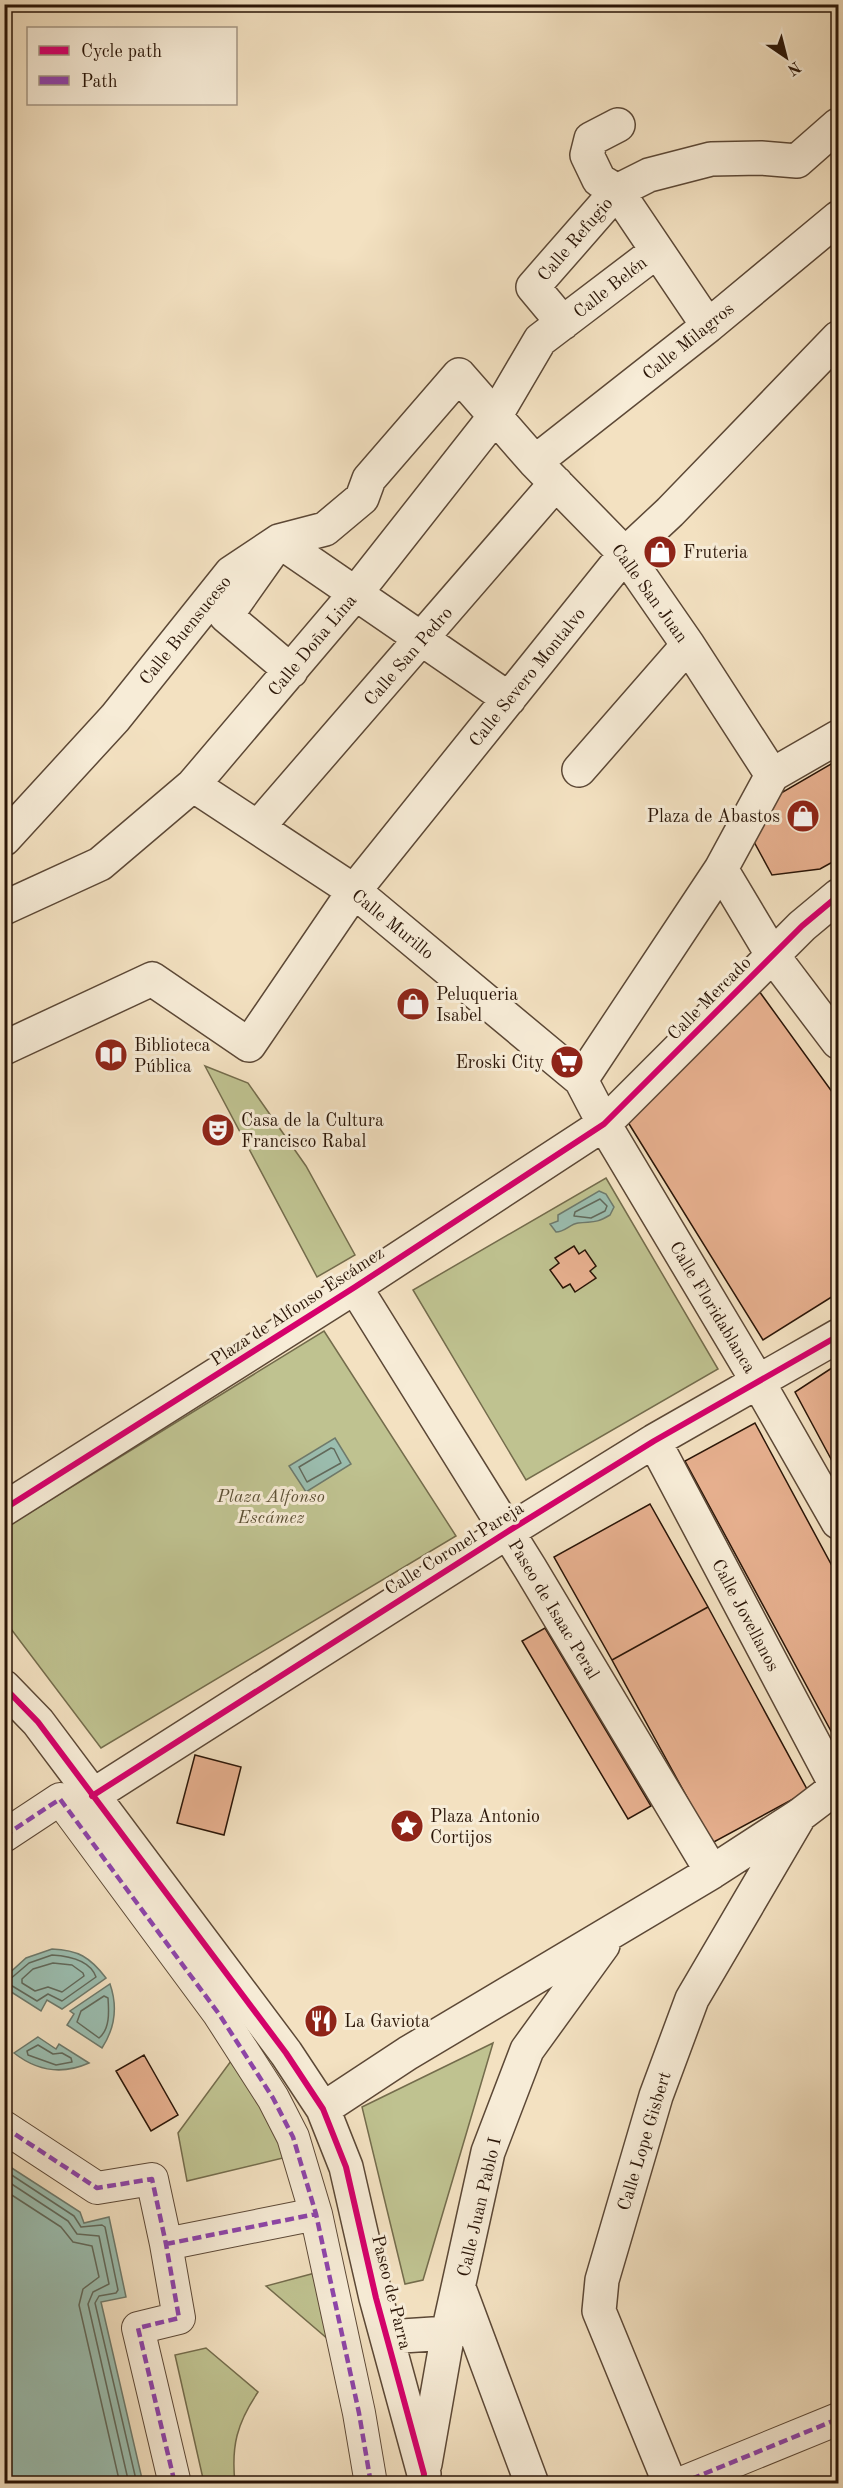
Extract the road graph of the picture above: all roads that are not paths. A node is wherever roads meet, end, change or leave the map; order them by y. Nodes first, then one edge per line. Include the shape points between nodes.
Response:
1 (618, 125) dead end
2 (838, 125) edge
3 (617, 191) junction
4 (838, 218) edge
5 (657, 251) junction
6 (563, 323) junction
7 (708, 326) junction
8 (838, 338) edge
9 (459, 375) joint
10 (496, 415) junction
11 (545, 472) junction
12 (279, 541) junction
13 (625, 554) junction
14 (355, 594) junction
15 (424, 638) junction
16 (688, 645) junction
17 (291, 670) junction
18 (509, 699) junction
19 (838, 737) edge
20 (579, 771) dead end
21 (772, 775) junction
22 (193, 785) junction
23 (258, 827) junction
24 (4, 839) edge
25 (721, 869) junction
26 (354, 891) junction
27 (838, 896) edge
28 (4, 908) edge
29 (773, 956) junction
30 (838, 1042) edge
31 (4, 1048) edge
32 (581, 1080) junction
33 (604, 1124) junction
34 (355, 1287) junction
35 (838, 1336) edge
36 (758, 1382) junction
37 (654, 1441) junction
38 (4, 1509) edge
39 (838, 1522) edge
40 (507, 1532) junction
41 (4, 1687) edge
42 (838, 1787) edge
43 (92, 1796) junction
44 (800, 1815) junction
45 (4, 1836) edge
46 (712, 1872) junction
47 (611, 1934) junction
48 (323, 2109) junction
49 (4, 2127) edge
50 (316, 2214) junction
51 (166, 2244) junction
52 (459, 2288) junction
53 (448, 2333) junction
54 (387, 2337) junction
55 (838, 2419) edge
56 (423, 2479) edge
57 (175, 2484) edge
58 (371, 2484) edge
59 (532, 2484) edge
60 (670, 2484) edge
61 (679, 2484) edge

1 - 3 street, Calle Refugio via 591,140 587,155 599,180
2 - 3 street, Calle Refugio via 797,160 711,159 648,176
3 - 5 street
3 - 6 street, Calle Refugio via 533,287
4 - 7 street, Calle Milagros
5 - 6 street, Calle Belén
5 - 7 street
6 - 10 street, Calle Doña Lina via 540,340
7 - 11 street, Calle Milagros
8 - 13 street, Calle Severo Montalvo
9 - 10 street, Calle San Juan
9 - 12 street, Calle Buensuceso via 369,479 362,498 325,529
10 - 11 street, Calle San Juan
10 - 14 street, Calle Doña Lina
11 - 13 street, Calle San Juan
11 - 15 street, Calle San Pedro
12 - 14 street
12 - 17 street via 226,616
12 - 24 street, Calle Buensuceso via 231,573 115,718
13 - 16 street, Calle San Juan
13 - 18 street, Calle Severo Montalvo
14 - 15 street
14 - 17 street, Calle Doña Lina
15 - 18 street
15 - 23 street, Calle San Pedro
16 - 20 street
16 - 21 street, Calle San Juan
17 - 22 street, Calle Doña Lina
18 - 26 street, Calle Severo Montalvo
19 - 21 street
21 - 25 street
22 - 23 street, Calle Murillo
22 - 28 street, Calle Doña Lina via 100,864
23 - 26 street, Calle Murillo
25 - 29 street
25 - 32 street
26 - 31 street, Calle Severo Montalvo via 249,1044 152,979
26 - 32 street, Calle Murillo
27 - 29 street, Calle Mercado
29 - 30 street
29 - 33 street, Calle Mercado
32 - 33 street, Calle Floridablanca
33 - 34 street, Plaza de Alfonso Escámez
33 - 36 street, Calle Floridablanca
34 - 38 street, Plaza de Alfonso Escámez
34 - 40 street, Paseo de Isaac Peral
35 - 36 street, Calle Coronel Pareja
36 - 37 street, Calle Coronel Pareja
36 - 39 street, Calle Floridablanca
37 - 40 street, Calle Coronel Pareja
37 - 42 street, Calle Jovellanos
40 - 43 street, Calle Coronel Pareja
40 - 46 street, Paseo de Isaac Peral
41 - 43 street, Paseo de Parra via 38,1722
42 - 44 street, Calle Juan Pablo I
43 - 48 street, Paseo de Parra via 286,2053
44 - 46 street, Calle Juan Pablo I
44 - 60 street, Calle Lope Gisbert via 692,1999 656,2096 602,2280 599,2310
45 - 50 street via 60,1799 219,2014 273,2098 293,2137
46 - 47 street, Calle Juan Pablo I
47 - 48 street, Calle Juan Pablo I via 408,2053
47 - 52 street, Calle Juan Pablo I via 527,2050 488,2152
48 - 54 street, Paseo de Parra via 346,2166
49 - 51 street via 97,2188 152,2179
50 - 51 street
50 - 58 street
51 - 57 street via 179,2318 138,2328
52 - 53 street, Calle Juan Pablo I
52 - 59 street
53 - 54 street
53 - 56 street, Calle Juan Pablo I
54 - 56 street, Paseo de Parra
55 - 61 street

